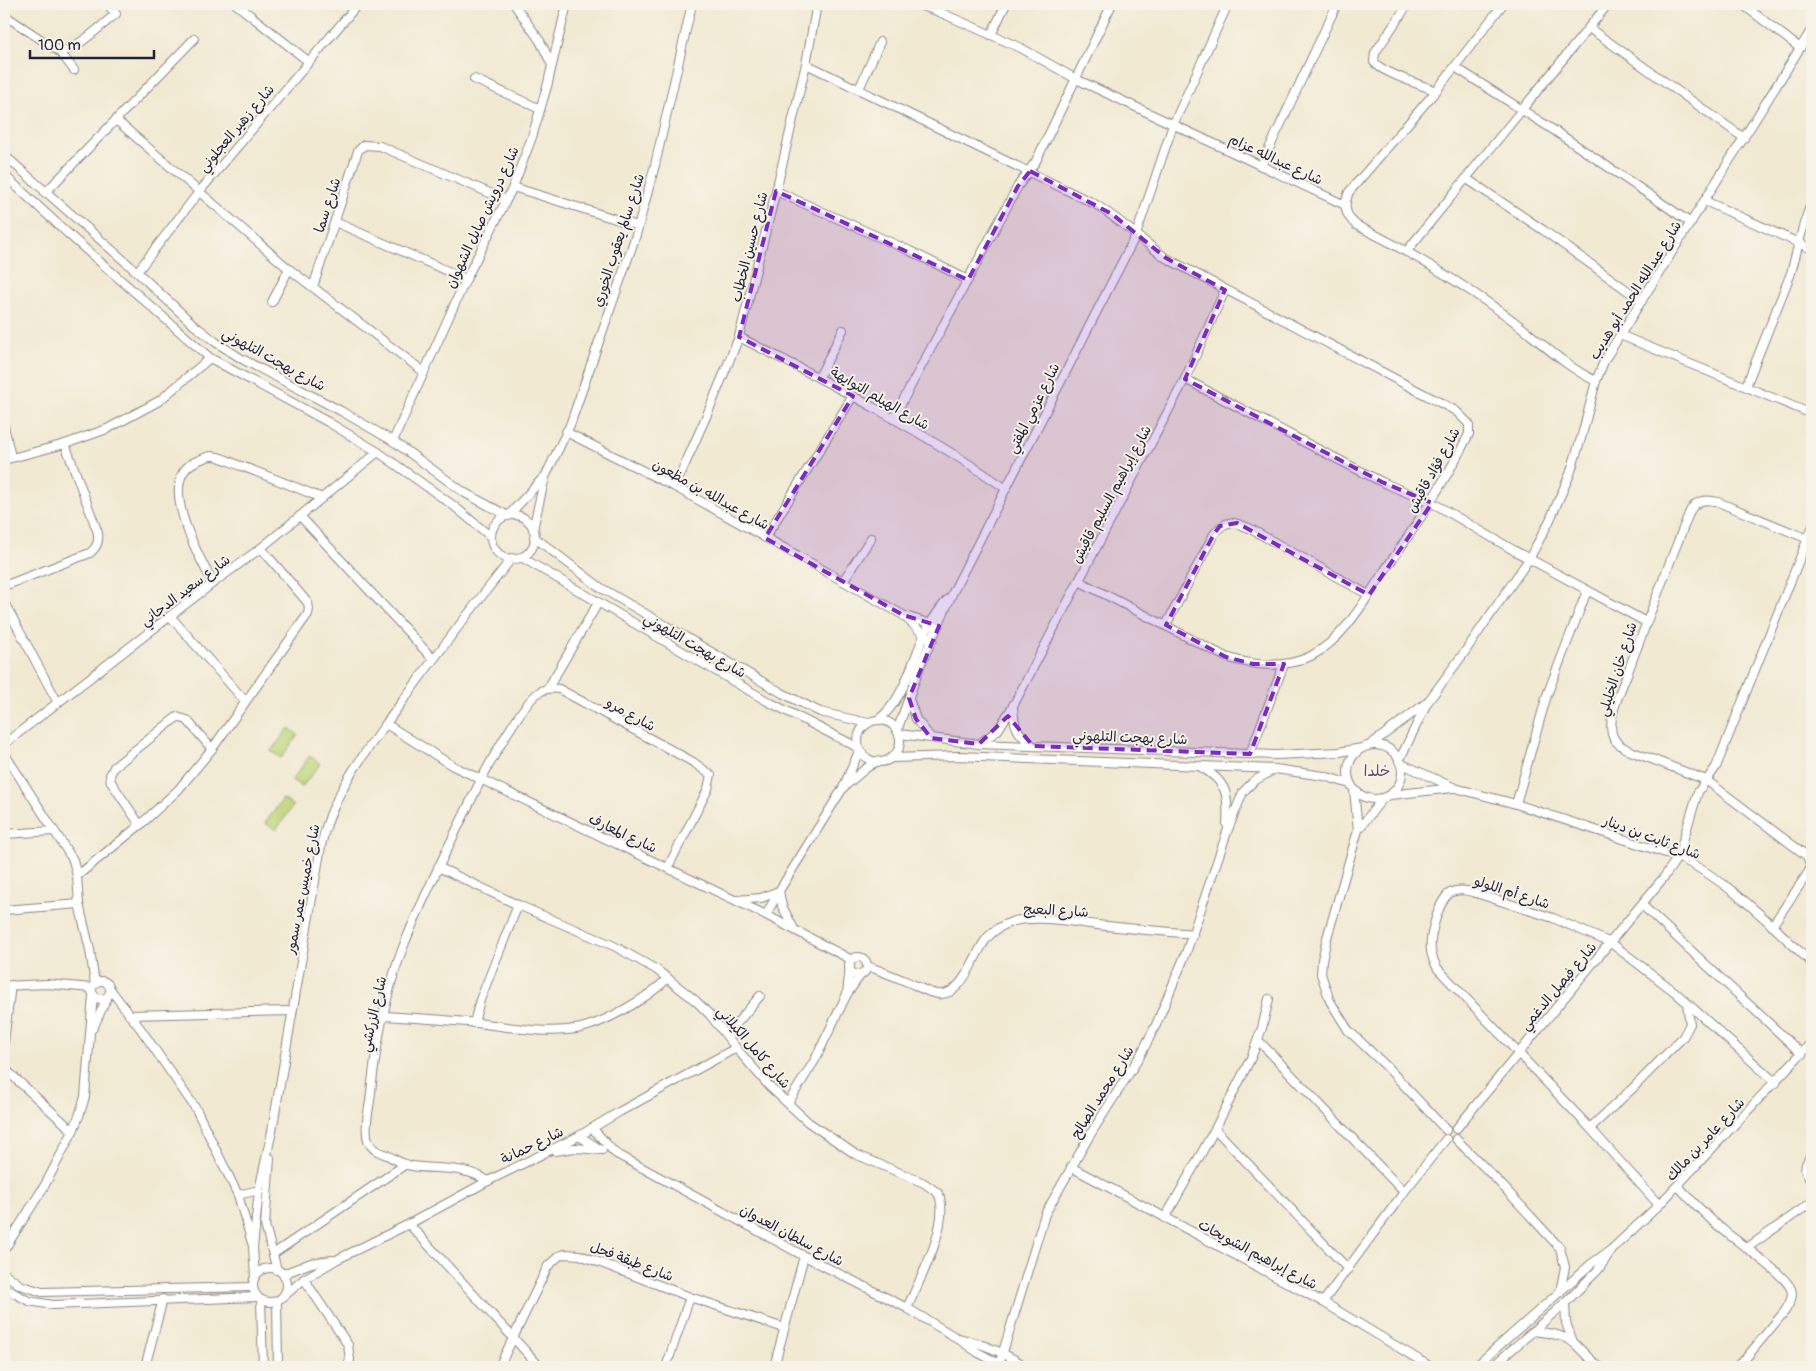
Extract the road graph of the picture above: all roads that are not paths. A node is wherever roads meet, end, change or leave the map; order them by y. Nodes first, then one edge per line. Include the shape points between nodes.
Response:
1 (108, 4) edge
2 (236, 4) edge
3 (358, 4) edge
4 (514, 4) edge
5 (567, 4) edge
6 (692, 4) edge
7 (817, 4) edge
8 (915, 4) edge
9 (1006, 4) edge
10 (1112, 4) edge
11 (1228, 4) edge
12 (1337, 4) edge
13 (1408, 4) edge
14 (1503, 4) edge
15 (1608, 4) edge
16 (1742, 4) edge
17 (4, 15) edge
18 (1589, 28) junction
19 (1812, 29) edge
20 (991, 35) junction
21 (194, 39) dead end
22 (880, 42) dead end
23 (1800, 48) junction
24 (60, 52) junction
25 (308, 61) junction
26 (806, 64) junction
27 (552, 65) junction
28 (1455, 68) junction
29 (74, 70) dead end
30 (474, 79) dead end
31 (1076, 79) junction
32 (859, 89) junction
33 (1436, 91) junction
34 (540, 109) junction
35 (1522, 109) junction
36 (116, 120) junction
37 (1173, 125) junction
38 (1744, 138) junction
39 (4, 155) edge
40 (1261, 166) junction
41 (1030, 171) junction
42 (4, 175) edge
43 (1467, 179) junction
44 (513, 187) junction
45 (776, 191) junction
46 (199, 192) junction
47 (45, 193) junction
48 (506, 200) junction
49 (1812, 200) edge
50 (1705, 201) junction
51 (1345, 205) junction
52 (335, 222) junction
53 (1691, 223) junction
54 (638, 226) junction
55 (1136, 235) junction
56 (1798, 243) junction
57 (1812, 249) edge
58 (1406, 252) junction
59 (289, 269) junction
60 (137, 272) junction
61 (466, 279) junction
62 (968, 280) junction
63 (313, 287) junction
64 (1225, 290) junction
65 (1642, 300) junction
66 (272, 302) dead end
67 (843, 330) dead end
68 (1620, 335) junction
69 (739, 337) junction
70 (210, 358) junction
71 (424, 372) junction
72 (819, 377) junction
73 (1185, 378) junction
74 (1596, 381) junction
75 (1746, 386) junction
76 (853, 396) junction
77 (1812, 414) edge
78 (893, 418) junction
79 (4, 426) edge
80 (566, 432) junction
81 (393, 441) junction
82 (65, 444) junction
83 (378, 452) junction
84 (7, 459) edge
85 (545, 477) junction
86 (675, 487) junction
87 (1005, 488) junction
88 (322, 498) junction
89 (1432, 503) junction
90 (508, 515) junction
91 (300, 516) junction
92 (1812, 528) edge
93 (534, 533) junction
94 (491, 537) junction
95 (766, 538) junction
96 (871, 538) dead end
97 (1808, 539) junction
98 (261, 548) junction
99 (521, 557) junction
100 (512, 558) junction
101 (1529, 559) junction
102 (843, 581) junction
103 (1079, 581) junction
104 (213, 583) junction
105 (4, 586) edge
106 (1587, 591) junction
107 (953, 592) junction
108 (1369, 595) junction
109 (4, 602) edge
110 (598, 602) junction
111 (903, 615) junction
112 (170, 616) junction
113 (1646, 622) junction
114 (930, 623) junction
115 (1166, 625) junction
116 (938, 627) junction
117 (924, 635) junction
118 (933, 639) junction
119 (433, 659) junction
120 (1284, 664) junction
121 (548, 688) junction
122 (909, 698) junction
123 (245, 701) junction
124 (58, 703) junction
125 (1427, 703) junction
126 (1013, 706) junction
127 (878, 720) junction
128 (868, 723) junction
129 (386, 724) junction
130 (898, 733) junction
131 (931, 738) junction
132 (4, 744) edge
133 (979, 744) junction
134 (1033, 746) junction
135 (1366, 747) junction
136 (860, 748) junction
137 (212, 749) junction
138 (1250, 754) junction
139 (4, 755) edge
140 (891, 758) junction
141 (877, 761) junction
142 (1400, 762) junction
143 (1198, 765) junction
144 (1275, 770) junction
145 (481, 780) junction
146 (1706, 780) junction
147 (1352, 787) junction
148 (843, 788) junction
149 (1455, 788) junction
150 (1386, 796) junction
151 (1516, 804) junction
152 (140, 825) junction
153 (1358, 830) junction
154 (54, 831) junction
155 (1227, 832) junction
156 (4, 834) edge
157 (1678, 857) junction
158 (438, 867) junction
159 (668, 867) junction
160 (77, 876) junction
161 (780, 890) junction
162 (733, 899) junction
163 (79, 904) junction
164 (1642, 904) junction
165 (518, 905) junction
166 (4, 910) edge
167 (766, 915) junction
168 (1772, 926) junction
169 (796, 930) junction
170 (1193, 934) junction
171 (1611, 943) junction
172 (851, 963) junction
173 (1812, 963) edge
174 (865, 970) junction
175 (668, 978) junction
176 (7, 985) edge
177 (96, 987) junction
178 (846, 994) junction
179 (108, 995) junction
180 (760, 996) dead end
181 (1269, 999) dead end
182 (1687, 1004) junction
183 (291, 1011) junction
184 (129, 1015) junction
185 (383, 1016) junction
186 (474, 1023) junction
187 (91, 1032) junction
188 (727, 1035) junction
189 (1258, 1040) junction
190 (4, 1042) edge
191 (1812, 1042) edge
192 (736, 1048) junction
193 (1519, 1054) junction
194 (1802, 1054) junction
195 (4, 1068) edge
196 (1776, 1082) junction
197 (788, 1103) junction
198 (592, 1128) junction
199 (1590, 1128) junction
200 (1215, 1129) junction
201 (1456, 1129) junction
202 (1446, 1130) junction
203 (73, 1131) junction
204 (272, 1131) junction
205 (578, 1136) junction
206 (1446, 1139) junction
207 (1456, 1139) junction
208 (602, 1150) junction
209 (549, 1152) junction
210 (615, 1153) junction
211 (1812, 1154) edge
212 (406, 1164) junction
213 (1071, 1167) junction
214 (488, 1181) junction
215 (1812, 1182) edge
216 (1678, 1186) junction
217 (259, 1190) junction
218 (1404, 1192) junction
219 (238, 1195) junction
220 (1812, 1202) edge
221 (1659, 1205) junction
222 (1165, 1218) junction
223 (409, 1224) junction
224 (253, 1248) junction
225 (1747, 1248) junction
226 (1612, 1249) junction
227 (4, 1250) edge
228 (273, 1254) junction
229 (804, 1256) junction
230 (336, 1260) junction
231 (1348, 1270) junction
232 (280, 1272) junction
233 (4, 1273) edge
234 (254, 1276) junction
235 (304, 1279) junction
236 (252, 1287) junction
237 (4, 1288) edge
238 (1560, 1292) junction
239 (690, 1296) junction
240 (163, 1299) junction
241 (259, 1299) junction
242 (280, 1299) junction
243 (1323, 1302) junction
244 (1565, 1303) junction
245 (907, 1308) junction
246 (784, 1328) junction
247 (1533, 1331) junction
248 (513, 1337) junction
249 (958, 1338) junction
250 (1573, 1342) junction
251 (1006, 1356) junction
252 (1017, 1364) edge
253 (1004, 1366) edge
254 (1596, 1366) edge
255 (145, 1367) edge
256 (263, 1367) edge
257 (278, 1367) edge
258 (347, 1367) edge
259 (499, 1367) edge
260 (540, 1367) edge
261 (666, 1367) edge
262 (774, 1367) edge
263 (1026, 1367) edge
264 (1431, 1367) edge
265 (1475, 1367) edge
266 (1492, 1367) edge
267 (1735, 1367) edge

1 - 24 street via 116,14 75,46
2 - 25 street
3 - 25 street, شارع زهير العجلوني
4 - 27 street via 540,40
5 - 27 street, شارع درويش صايل الشهوان
6 - 54 street, شارع سالم يعقوب الخوري
7 - 26 street, شارع حسين الخطاب
8 - 20 street, شارع عبدالله عزام
9 - 20 street
10 - 31 street
11 - 37 street, شارع عزمي المفتي
12 - 40 street
13 - 33 street via 1375,53 1374,62 1387,71
14 - 28 street
15 - 18 street
16 - 23 street
17 - 24 street
18 - 35 street
18 - 38 street
19 - 23 street, شارع عبدالله الحمد أبو هديب
20 - 31 street, شارع عبدالله عزام
21 - 36 street
22 - 32 street
23 - 38 street, شارع عبدالله الحمد أبو هديب
24 - 29 street
25 - 46 street, شارع زهير العجلوني
26 - 32 street, شارع فؤاد قاقيش
26 - 45 street, شارع حسين الخطاب
27 - 34 street, شارع درويش صايل الشهوان
28 - 33 street
28 - 35 street
30 - 34 street
31 - 37 street, شارع عبدالله عزام
31 - 41 street
32 - 41 street, شارع فؤاد قاقيش
33 - 51 street via 1349,192
34 - 44 street, شارع درويش صايل الشهوان
35 - 43 street
35 - 53 street
36 - 46 street
36 - 47 street
37 - 40 street, شارع عبدالله عزام
37 - 55 street, شارع عزمي المفتي
38 - 50 street, شارع عبدالله الحمد أبو هديب
39 - 47 street, شارع بهجت التلهوني
40 - 51 street, شارع عبدالله عزام
41 - 55 street, شارع فؤاد قاقيش via 1100,206
41 - 62 street via 1018,186
42 - 70 street, شارع بهجت التلهوني
43 - 58 street
43 - 65 street
44 - 48 street, شارع درويش صايل الشهوان
44 - 54 street
45 - 62 street
45 - 69 street, شارع حسين الخطاب
46 - 59 street
46 - 60 street, شارع زهير العجلوني
47 - 60 street, شارع بهجت التلهوني
48 - 52 street, شارع سما via 380,146 364,145 358,151
48 - 61 street, شارع درويش صايل الشهوان
49 - 56 street
50 - 53 street, شارع عبدالله الحمد أبو هديب
50 - 56 street
51 - 58 street via 1349,218 1356,225
52 - 61 street
52 - 63 street, شارع سما
53 - 65 street, شارع عبدالله الحمد أبو هديب
54 - 80 street, شارع سالم يعقوب الخوري
55 - 64 street, شارع فؤاد قاقيش via 1166,258
55 - 87 street, شارع عزمي المفتي
56 - 57 street
56 - 75 street via 1791,273
58 - 74 street via 1496,308 1572,368
59 - 63 street
59 - 66 street
60 - 81 street, شارع بهجت التلهوني via 218,343
61 - 71 street, شارع درويش صايل الشهوان
62 - 78 street
63 - 71 street
64 - 73 street, شارع إبراهيم السليم قاقيش
64 - 89 street, شارع فؤاد قاقيش via 1462,416 1469,424 1470,434
65 - 68 street, شارع عبدالله الحمد أبو هديب
67 - 72 street
68 - 74 street, شارع عبدالله الحمد أبو هديب
68 - 75 street
69 - 72 street, شارع الهيلم التوايهة
69 - 86 street, شارع حسين الخطاب
70 - 82 street via 142,411 107,429
70 - 83 street, شارع بهجت التلهوني
71 - 81 street, شارع درويش صايل الشهوان
72 - 76 street, شارع الهيلم التوايهة
73 - 89 street via 1374,478
73 - 103 street, شارع إبراهيم السليم قاقيش
74 - 101 street, شارع عبدالله الحمد أبو هديب via 1570,474
75 - 77 street
76 - 78 street, شارع الهيلم التوايهة
76 - 95 street
78 - 87 street, شارع الهيلم التوايهة
79 - 84 street
80 - 85 street, شارع سالم يعقوب الخوري
80 - 86 street, شارع عبدالله بن مظعون
81 - 90 street, شارع بهجت التلهوني via 465,493
82 - 84 street
82 - 105 street via 98,533 97,545 90,553
83 - 88 street, شارع سعيد الدجاني
83 - 94 street, شارع بهجت التلهوني via 454,506
85 - 90 street, شارع سالم يعقوب الخوري
85 - 93 street, شارع سالم يعقوب الخوري
86 - 95 street, شارع عبدالله بن مظعون
87 - 107 street, شارع عزمي المفتي
88 - 91 street, شارع سعيد الدجاني
88 - 104 street via 212,456 185,468 179,484 184,522
89 - 101 street
89 - 108 street, شارع فؤاد قاقيش
90 - 93 street via 521,517 530,524
90 - 94 street via 496,523
91 - 98 street, شارع سعيد الدجاني
91 - 119 street
92 - 97 street
93 - 99 street via 530,549
93 - 128 street, شارع بهجت التلهوني via 601,588 782,693 820,712
94 - 100 street via 497,552
95 - 102 street, شارع عبدالله بن مظعون
96 - 102 street
97 - 113 street, شارع خان الخليلي via 1718,502 1697,502 1690,510
97 - 146 street via 1718,761
98 - 104 street, شارع سعيد الدجاني
98 - 123 street via 310,609
99 - 100 street
99 - 110 street, شارع بهجت التلهوني
100 - 119 street, شارع خميس عمر سمور
101 - 106 street
101 - 125 street, شارع عبدالله الحمد أبو هديب
102 - 111 street, شارع عبدالله بن مظعون
103 - 115 street, شارع فؤاد قاقيش
103 - 126 street, شارع إبراهيم السليم قاقيش
104 - 112 street, شارع سعيد الدجاني
106 - 113 street
106 - 151 street via 1547,696
107 - 114 street, شارع عزمي المفتي
107 - 116 street, شارع عزمي المفتي
108 - 115 street via 1249,528 1229,522 1214,534
108 - 120 street, شارع فؤاد قاقيش via 1322,650
109 - 124 street
110 - 121 street
110 - 136 street, شارع بهجت التلهوني via 767,701
111 - 114 street, شارع عبدالله بن مظعون
111 - 117 street, شارع عبدالله بن مظعون
112 - 123 street
112 - 124 street, شارع سعيد الدجاني
113 - 146 street, شارع خان الخليلي via 1613,717 1614,740 1628,750
114 - 116 street, شارع عبدالله بن مظعون
114 - 117 street, شارع عزمي المفتي
115 - 120 street, شارع فؤاد قاقيش via 1226,657 1253,664
116 - 118 street, شارع عزمي المفتي
117 - 118 street, شارع عبدالله بن مظعون
117 - 127 street, شارع عزمي المفتي via 899,694
118 - 122 street, شارع عزمي المفتي
119 - 129 street, شارع خميس عمر سمور
120 - 138 street
121 - 145 street via 531,699
121 - 159 street, شارع مرو via 570,694 694,762 711,775 708,789
122 - 130 street, شارع عزمي المفتي
122 - 131 street via 916,719
123 - 137 street
124 - 132 street, شارع سعيد الدجاني
125 - 135 street, شارع عبدالله الحمد أبو هديب
125 - 142 street, شارع عبدالله الحمد أبو هديب
126 - 133 street, شارع إبراهيم السليم قاقيش via 998,730
126 - 134 street via 1016,728
127 - 128 street
127 - 130 street via 890,723
128 - 136 street via 859,734
129 - 145 street, شارع المعارف
129 - 183 street, شارع خميس عمر سمور via 339,792 326,823
130 - 131 street, شارع بهجت التلهوني
130 - 140 street via 899,747
131 - 133 street, شارع بهجت التلهوني
133 - 134 street, شارع بهجت التلهوني
134 - 138 street, شارع بهجت التلهوني
135 - 138 street, شارع بهجت التلهوني via 1304,755
135 - 142 street via 1378,745 1387,748
135 - 147 street via 1350,760 1348,768
136 - 141 street via 867,758
136 - 148 street
137 - 152 street via 178,790
137 - 152 street via 187,720 177,717 114,767 111,782
139 - 154 street
140 - 141 street
140 - 143 street, شارع بهجت التلهوني via 958,756
141 - 148 street
142 - 149 street, شارع ثابت بن دينار
142 - 150 street via 1400,781
143 - 144 street, شارع بهجت التلهوني
143 - 155 street, شارع محمد الصالح via 1222,783 1228,809
144 - 147 street, شارع بهجت التلهوني via 1324,776
144 - 155 street, شارع محمد الصالح via 1258,778 1243,792
145 - 158 street, شارع الزركشي
145 - 159 street, شارع المعارف
146 - 157 street via 1695,799
146 - 168 street, شارع خان الخليلي via 1810,861 1808,873
147 - 150 street via 1368,798
147 - 153 street
148 - 161 street
149 - 150 street, شارع ثابت بن دينار
149 - 151 street, شارع ثابت بن دينار
150 - 153 street
151 - 157 street, شارع ثابت بن دينار
152 - 160 street
153 - 202 street via 1322,960 1324,987 1348,1030
154 - 156 street
154 - 160 street via 73,860
155 - 170 street, شارع محمد الصالح
157 - 164 street, شارع فيصل الدغمي
157 - 168 street, شارع ثابت بن دينار via 1707,871
158 - 165 street, شارع كامل الكيلاني
158 - 185 street, شارع الزركشي via 402,951
159 - 162 street, شارع المعارف
160 - 163 street
161 - 162 street via 751,900
161 - 167 street
161 - 169 street via 785,914
162 - 167 street, شارع المعارف
163 - 166 street
163 - 177 street
164 - 171 street, شارع فيصل الدغمي
164 - 194 street
165 - 175 street, شارع كامل الكيلاني via 614,946
165 - 186 street
167 - 169 street, شارع المعارف
168 - 173 street, شارع ثابت بن دينار
169 - 172 street, شارع المعارف
170 - 174 street, شارع البعيج via 1024,919 1002,926 988,937 962,980 948,993 925,990 883,971
170 - 213 street, شارع محمد الصالح via 1140,1056
171 - 182 street, شارع أم اللولو
171 - 193 street, شارع فيصل الدغمي
171 - 193 street, شارع أم اللولو via 1553,918 1473,892 1455,891 1444,899 1431,940 1438,969
172 - 174 street via 854,974
172 - 174 street via 860,957 865,960
172 - 178 street
174 - 178 street
175 - 186 street via 652,993 578,1028 543,1030
175 - 188 street, شارع كامل الكيلاني
176 - 177 street
176 - 190 street
177 - 179 street via 99,999
177 - 179 street via 107,984
177 - 187 street
178 - 197 street via 815,1060
179 - 184 street
179 - 187 street
180 - 188 street
181 - 189 street
182 - 196 street, شارع أم اللولو
182 - 199 street via 1690,1024 1683,1037
183 - 184 street
183 - 204 street, شارع خميس عمر سمور
184 - 219 street via 196,1109
185 - 186 street
185 - 212 street, شارع الزركشي via 367,1138 372,1148
187 - 203 street via 84,1097
188 - 192 street, شارع كامل الكيلاني
189 - 200 street
189 - 218 street
191 - 194 street, شارع عامر بن مالك
192 - 197 street, شارع كامل الكيلاني
192 - 198 street, شارع حمانة
193 - 199 street, شارع أم اللولو
193 - 201 street, شارع فيصل الدغمي
194 - 196 street, شارع عامر بن مالك
195 - 203 street
196 - 216 street, شارع عامر بن مالك
197 - 245 street, شارع كامل الكيلاني via 821,1132 855,1154 924,1183 938,1193 942,1205 938,1233
198 - 205 street, شارع حمانة
198 - 210 street, شارع سلطان العدوان
199 - 221 street, شارع أم اللولو
200 - 222 street
200 - 231 street
201 - 202 street
201 - 207 street
202 - 206 street
203 - 227 street via 45,1185
204 - 217 street, شارع خميس عمر سمور
204 - 228 street, شارع خميس عمر سمور via 265,1224
205 - 208 street, شارع سلطان العدوان
205 - 209 street, شارع حمانة
206 - 207 street
206 - 218 street
207 - 238 street via 1560,1248 1565,1267
208 - 209 street via 574,1148
208 - 210 street, شارع سلطان العدوان
209 - 214 street, شارع حمانة
210 - 229 street, شارع سلطان العدوان
211 - 215 street via 1804,1168
212 - 214 street, شارع الزركشي via 458,1168
212 - 228 street
213 - 222 street, شارع إبراهيم الشويحات
213 - 251 street, شارع محمد الصالح via 1041,1223
214 - 223 street, شارع حمانة
216 - 221 street, شارع عامر بن مالك
216 - 225 street via 1722,1229
217 - 219 street
217 - 224 street, شارع خميس عمر سمور
218 - 231 street
219 - 224 street
220 - 225 street
221 - 226 street, شارع عامر بن مالك
222 - 243 street, شارع إبراهيم الشويحات
223 - 230 street, شارع حمانة
223 - 248 street
224 - 234 street, شارع خميس عمر سمور
225 - 267 street via 1788,1284 1792,1292 1785,1311
226 - 238 street, شارع عامر بن مالك
226 - 244 street, شارع عامر بن مالك via 1598,1270
228 - 232 street, شارع خميس عمر سمور
229 - 245 street, شارع سلطان العدوان
229 - 246 street
230 - 232 street, شارع حمانة
230 - 235 street, شارع حمانة
231 - 243 street
232 - 234 street via 268,1268
232 - 242 street via 286,1278 287,1288
233 - 236 street via 20,1285 42,1292
234 - 236 street
235 - 242 street, شارع حمانة
235 - 258 street via 348,1345 350,1360
236 - 241 street
237 - 240 street via 41,1304
238 - 265 street, شارع عامر بن مالك
239 - 246 street, شارع طبقة فحل
239 - 248 street, شارع طبقة فحل via 580,1255 565,1254 548,1266
239 - 261 street
240 - 241 street
240 - 255 street
241 - 242 street via 272,1303
241 - 256 street
242 - 257 street
243 - 264 street, شارع إبراهيم الشويحات
244 - 247 street, شارع عامر بن مالك
244 - 250 street via 1566,1323
245 - 249 street, شارع سلطان العدوان
246 - 262 street
247 - 250 street via 1554,1334
247 - 266 street, شارع عامر بن مالك
248 - 259 street, شارع طبقة فحل
248 - 260 street
249 - 251 street, شارع سلطان العدوان via 984,1345
249 - 253 street, شارع سلطان العدوان
250 - 254 street
251 - 252 street, شارع سلطان العدوان
251 - 253 street, شارع محمد الصالح
252 - 263 street, شارع سلطان العدوان

